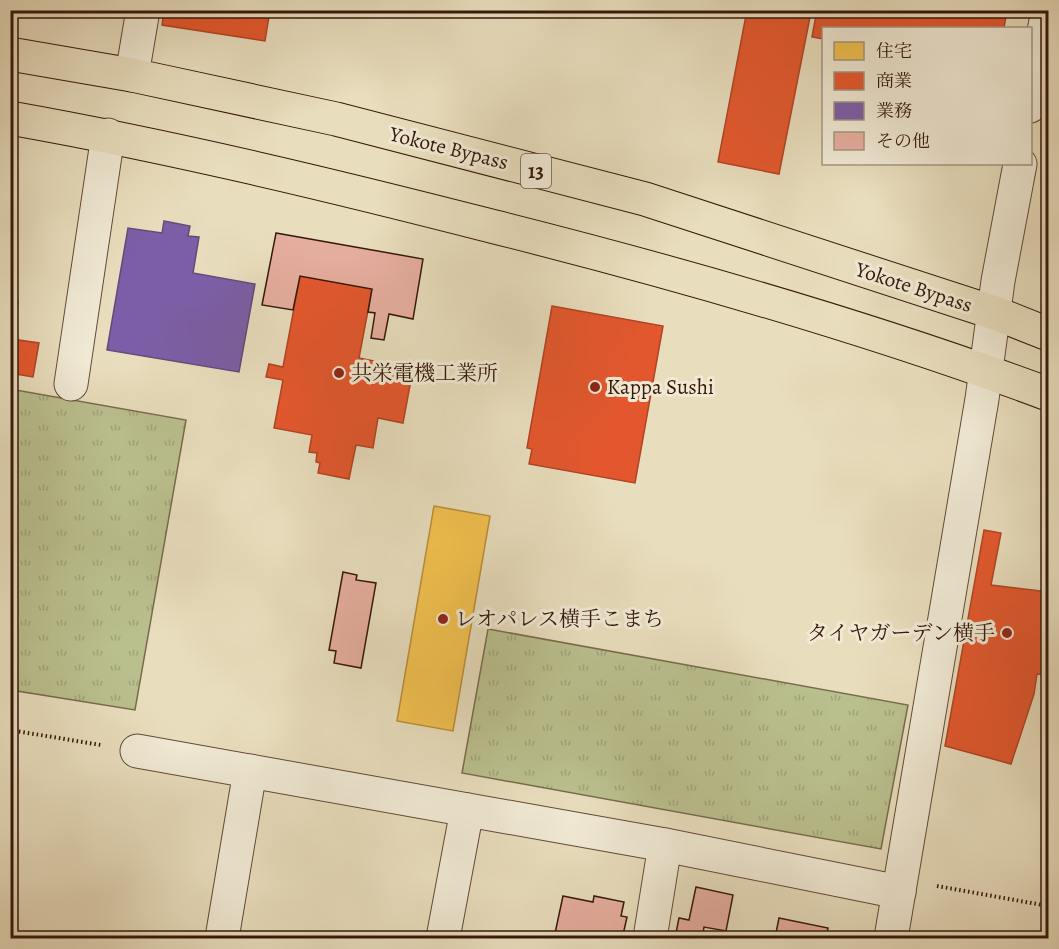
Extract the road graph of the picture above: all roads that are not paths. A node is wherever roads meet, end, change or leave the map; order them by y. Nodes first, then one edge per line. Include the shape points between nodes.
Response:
1 (143, 10) edge
2 (1048, 10) edge
3 (10, 54) edge
4 (132, 75) junction
5 (1032, 95) edge
6 (10, 118) edge
7 (108, 135) junction
8 (1020, 165) edge
9 (994, 313) junction
10 (1048, 334) edge
11 (986, 371) junction
12 (71, 384) dead end
13 (1048, 394) edge
14 (137, 751) road end
15 (250, 771) junction
16 (467, 810) junction
17 (665, 845) junction
18 (900, 886) junction
19 (222, 939) edge
20 (443, 939) edge
21 (650, 939) edge
22 (891, 939) edge

1 - 4 street
2 - 5 street
3 - 4 highway, Yokote Bypass / 13
4 - 9 highway, Yokote Bypass / 13 via 336,119 645,199
6 - 7 highway
7 - 11 highway via 319,182 632,261
7 - 12 street
8 - 9 street
9 - 10 highway, Yokote Bypass / 13
9 - 11 street
11 - 13 highway
11 - 18 street
14 - 15 street
15 - 16 street
15 - 19 street
16 - 17 street
16 - 20 street
17 - 18 street
17 - 21 street
18 - 22 street

